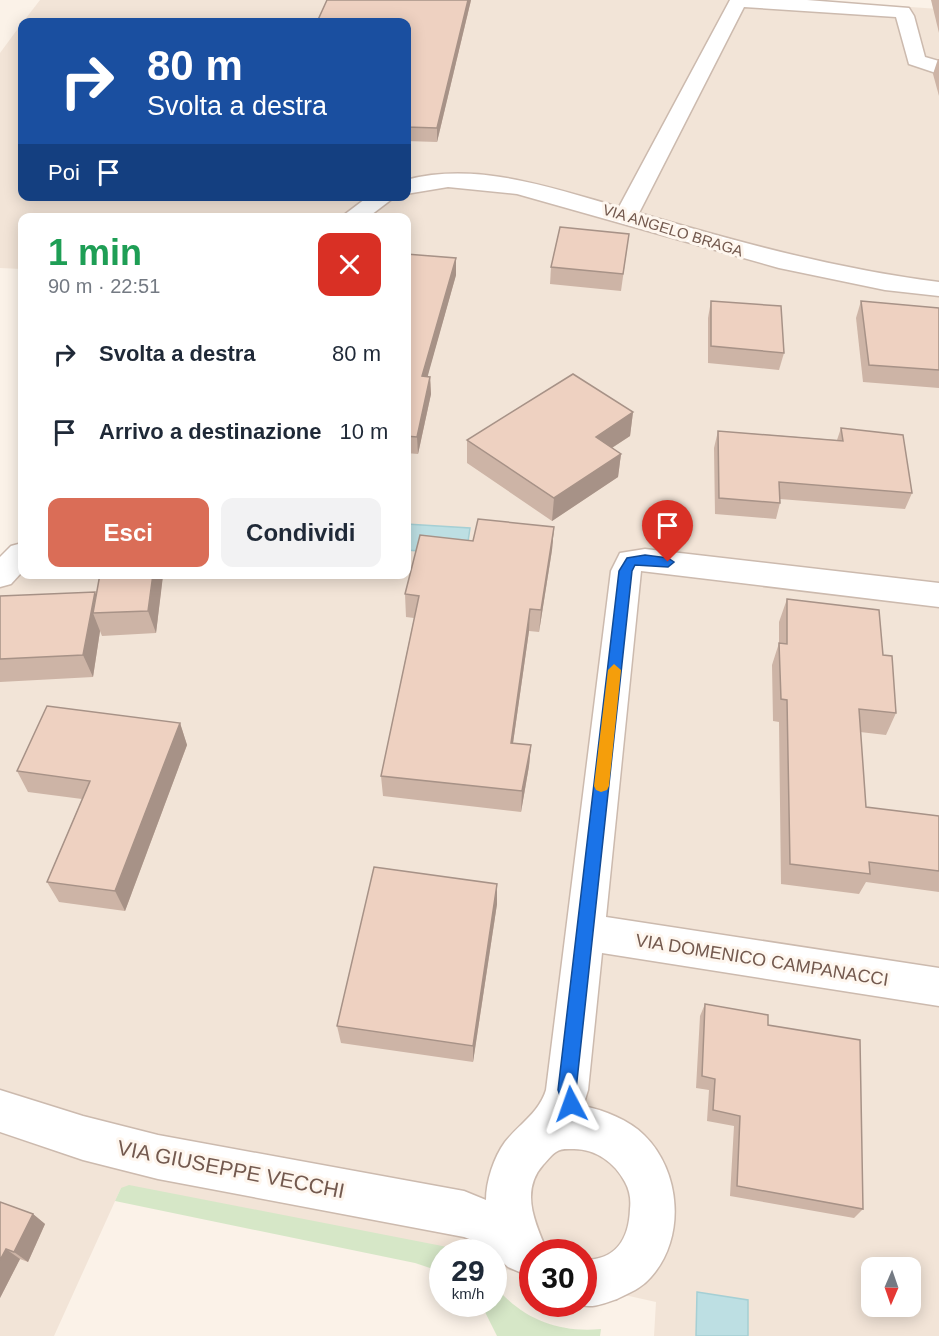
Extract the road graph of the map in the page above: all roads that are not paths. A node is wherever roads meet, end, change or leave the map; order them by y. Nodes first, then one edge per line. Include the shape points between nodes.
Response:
1 (939, 68) edge
2 (411, 186) edge
3 (377, 201) edge
4 (359, 213) edge
5 (626, 216) junction
6 (939, 289) edge
7 (18, 558) edge
8 (0, 576) edge
9 (939, 595) edge
10 (585, 932) junction
11 (939, 987) edge
12 (567, 1090) junction
13 (0, 1111) edge
14 (604, 1132) junction
15 (537, 1140) junction
16 (511, 1178) junction
17 (465, 1214) junction
18 (519, 1240) edge
19 (519, 1247) edge
20 (597, 1282) edge

1 - 5 street via 916,60 902,12 741,1
2 - 5 street, VIA ANGELO BRAGA via 447,180 498,184
3 - 4 street
5 - 6 street, VIA ANGELO BRAGA via 805,268
7 - 8 street
9 - 10 street, VIA GIUSEPPE VECCHI via 631,561 626,571
10 - 11 street, VIA DOMENICO CAMPANACCI
10 - 12 street, VIA GIUSEPPE VECCHI
12 - 14 street, VIA GIUSEPPE VECCHI via 580,1116
12 - 15 street, VIA GIUSEPPE VECCHI via 558,1117
13 - 17 street, VIA GIUSEPPE VECCHI via 158,1157
14 - 15 street, VIA GIUSEPPE VECCHI via 581,1127 557,1130
14 - 20 street, VIA GIUSEPPE VECCHI via 625,1145 642,1165 652,1189 654,1215 649,1241 634,1263 614,1277
15 - 16 street, VIA GIUSEPPE VECCHI via 521,1157
16 - 17 street, VIA GIUSEPPE VECCHI via 494,1204 481,1212
16 - 18 street, VIA GIUSEPPE VECCHI via 507,1202 512,1228
17 - 19 street, VIA GIUSEPPE VECCHI via 498,1227

